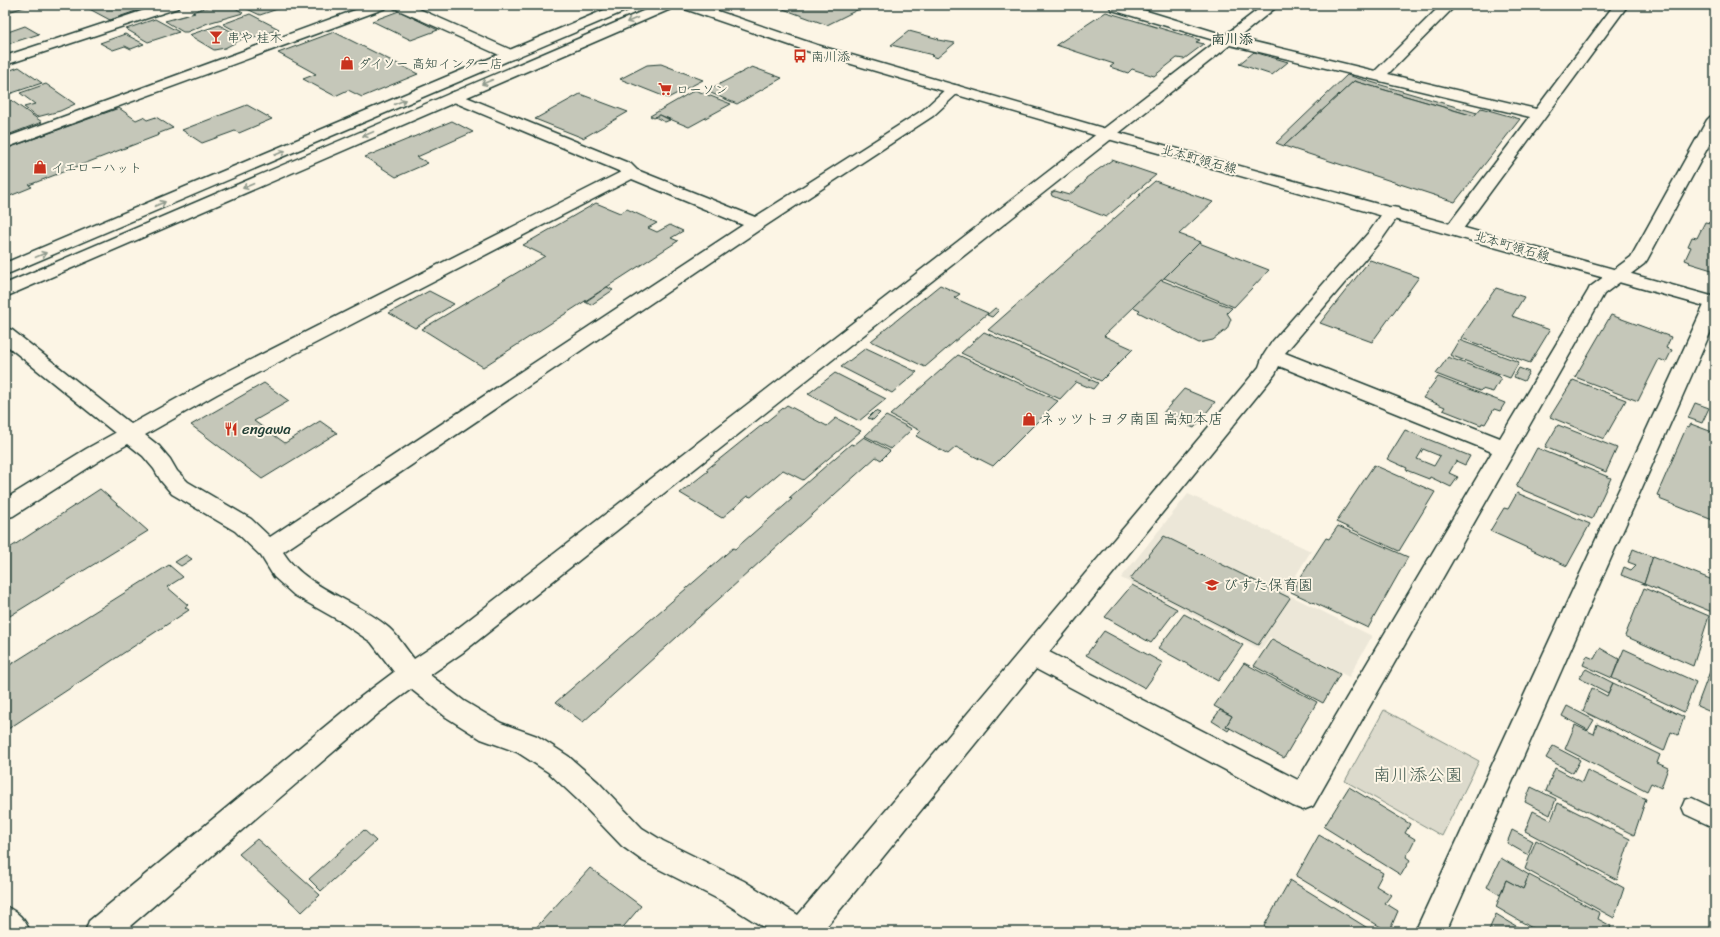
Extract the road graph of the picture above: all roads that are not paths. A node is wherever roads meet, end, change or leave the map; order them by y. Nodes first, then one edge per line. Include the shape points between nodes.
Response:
1 (173, 5) edge
2 (381, 5) edge
3 (399, 5) edge
4 (627, 5) edge
5 (668, 5) edge
6 (687, 5) edge
7 (1120, 5) edge
8 (1272, 5) edge
9 (1449, 5) edge
10 (1621, 5) edge
11 (1228, 40) junction
12 (511, 55) junction
13 (5, 61) edge
14 (1378, 76) junction
15 (954, 89) junction
16 (454, 96) junction
17 (1540, 115) junction
18 (1715, 120) edge
19 (1107, 134) junction
20 (5, 144) edge
21 (631, 173) junction
22 (1392, 212) junction
23 (756, 224) junction
24 (1454, 230) junction
25 (5, 270) edge
26 (1617, 275) junction
27 (5, 291) edge
28 (1715, 303) edge
29 (5, 334) edge
30 (1273, 356) junction
31 (129, 434) junction
32 (1504, 448) junction
33 (5, 510) edge
34 (269, 550) junction
35 (1032, 655) junction
36 (411, 674) junction
37 (1692, 807) dead end
38 (1715, 819) edge
39 (5, 921) edge
40 (15, 932) edge
41 (100, 932) edge
42 (798, 932) edge
43 (802, 932) edge
44 (1430, 932) edge

1 - 13 street
2 - 20 street
3 - 12 street
4 - 12 street
5 -> 16 street
6 - 15 street, 北本町領石線 via 812,48
7 - 11 street via 1117,7
8 - 11 street
9 - 14 street
10 - 17 street
11 - 14 street
11 - 19 street
25 -> 12 street
14 - 17 street
15 - 19 street, 北本町領石線
15 - 23 street via 928,113
16 - 21 street via 624,167
16 -> 27 street
17 - 24 street
18 - 26 street via 1638,260
19 - 22 street, 北本町領石線
19 - 36 street via 453,646
21 - 23 street
21 - 31 street via 210,389
22 - 24 street, 北本町領石線
22 - 30 street via 1376,235
23 - 34 street
24 - 26 street, 北本町領石線
26 - 28 street, 北本町領石線
26 - 32 street via 1597,291
28 - 44 street
29 - 31 street
30 - 32 street
30 - 35 street via 1268,369
31 - 33 street
31 - 34 street via 151,451 180,488 243,525
32 - 35 street via 1302,797
34 - 36 street via 282,571 303,588 380,635
35 - 43 street
36 - 41 street via 365,709
36 - 42 street via 455,709 491,731 527,744 558,764 632,836 653,851 733,891
37 - 38 lane
39 - 40 street

